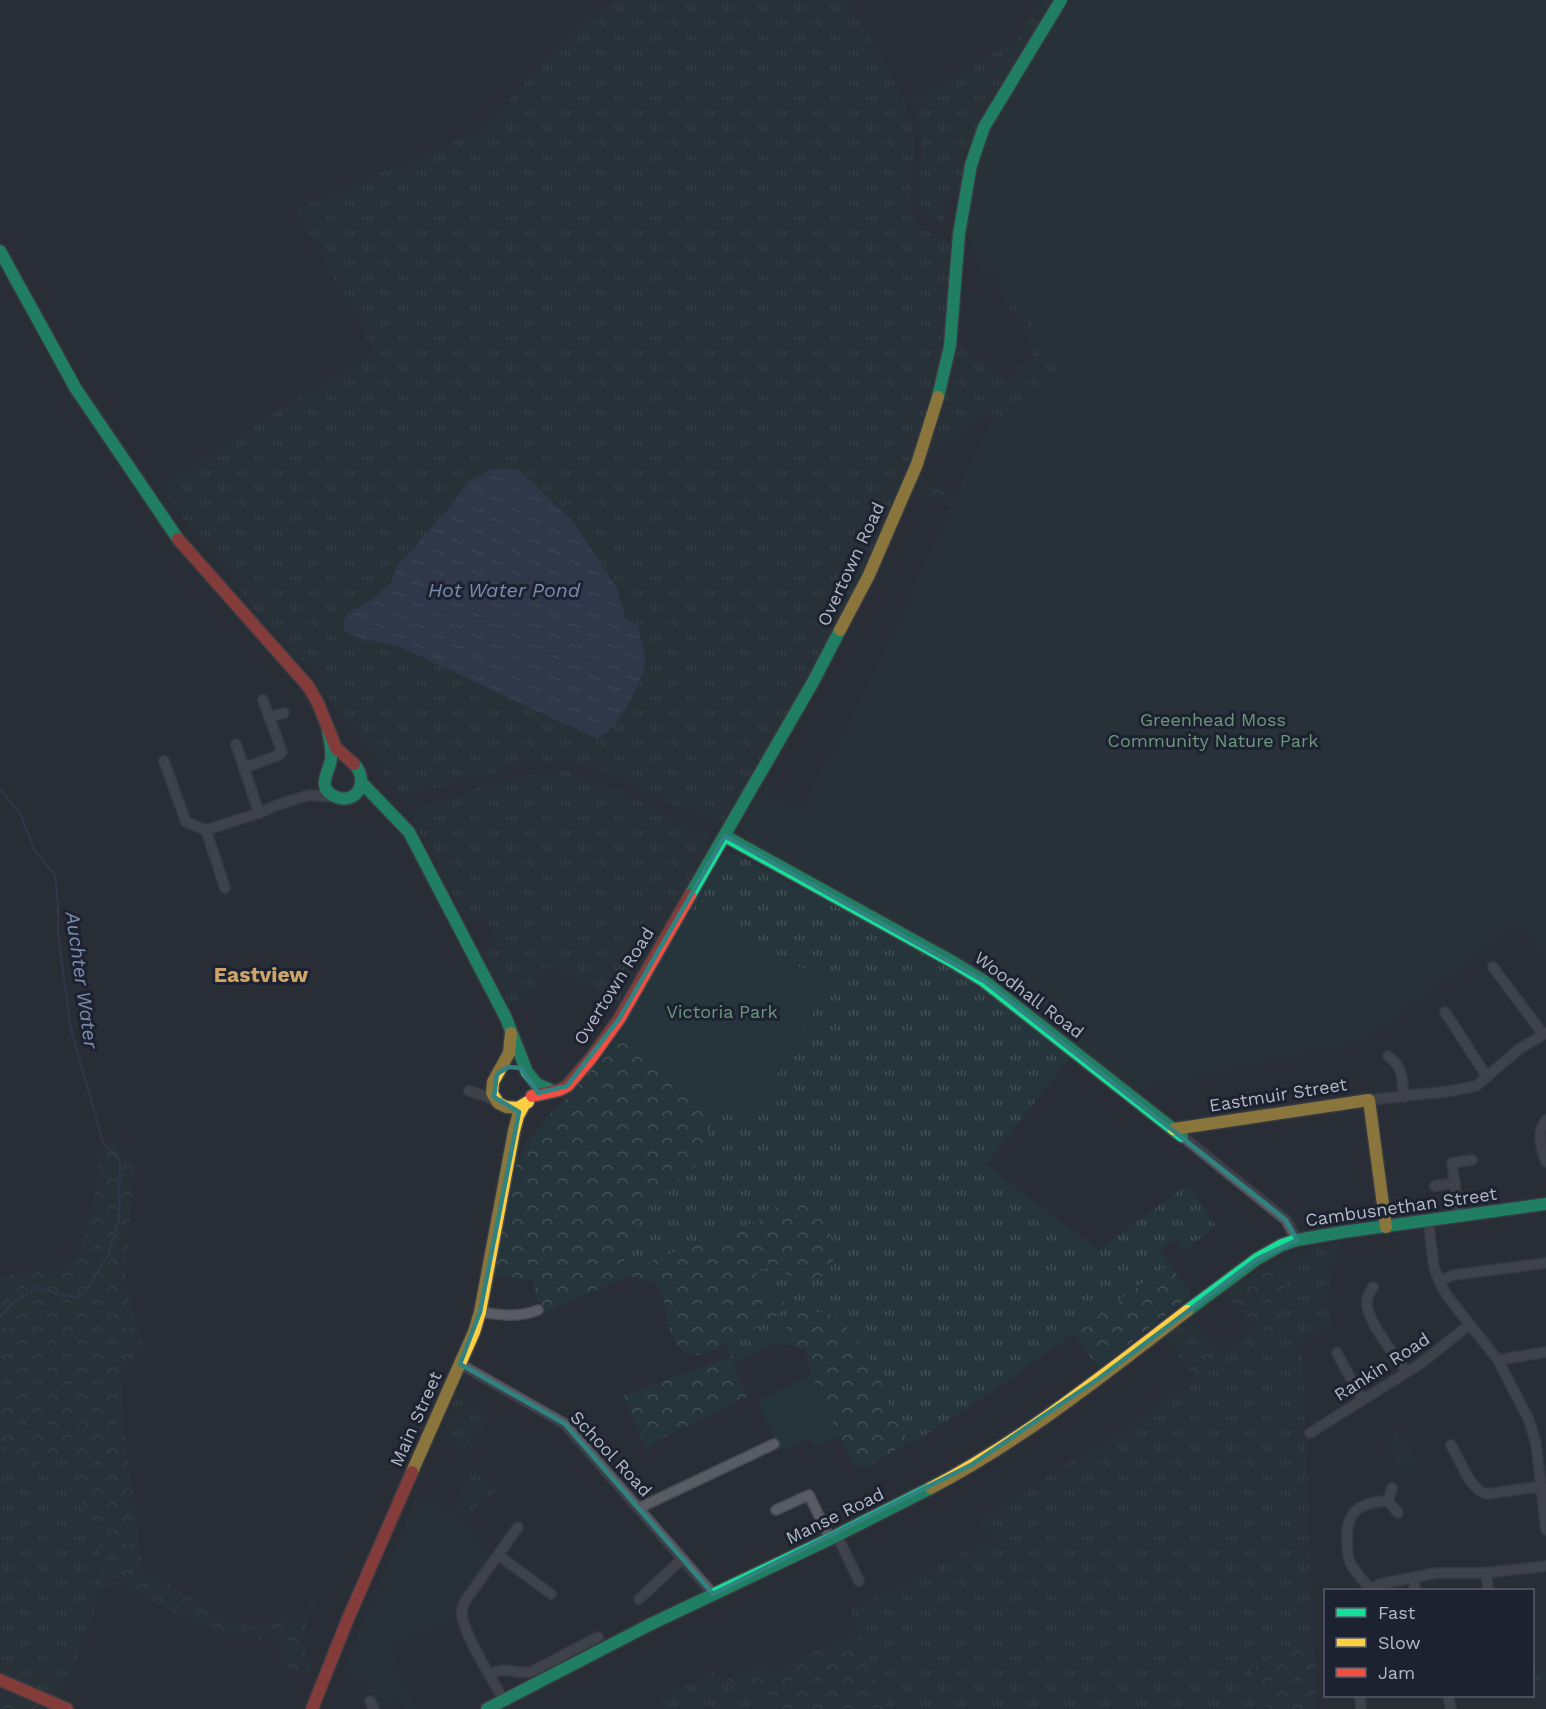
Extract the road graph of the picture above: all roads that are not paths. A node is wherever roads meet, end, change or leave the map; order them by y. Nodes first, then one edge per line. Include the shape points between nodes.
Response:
1 (1061, 0) edge
2 (0, 251) edge
3 (263, 700) dead end
4 (284, 713) dead end
5 (269, 717) junction
6 (328, 732) junction
7 (236, 744) dead end
8 (164, 761) dead end
9 (350, 762) junction
10 (330, 767) junction
11 (244, 768) junction
12 (324, 779) junction
13 (362, 783) junction
14 (309, 795) junction
15 (354, 795) junction
16 (335, 797) junction
17 (387, 808) junction
18 (259, 813) junction
19 (206, 830) junction
20 (725, 836) junction
21 (225, 888) dead end
22 (1493, 967) dead end
23 (1446, 1012) dead end
24 (512, 1031) junction
25 (1545, 1033) edge
26 (1388, 1056) dead end
27 (498, 1074) junction
28 (529, 1074) junction
29 (1487, 1077) junction
30 (553, 1091) junction
31 (1404, 1097) junction
32 (528, 1100) junction
33 (1369, 1100) junction
34 (501, 1104) junction
35 (1546, 1120) edge
36 (514, 1131) junction
37 (1178, 1133) junction
38 (1472, 1160) dead end
39 (1546, 1162) edge
40 (1455, 1183) junction
41 (1435, 1186) dead end
42 (1546, 1204) edge
43 (1459, 1216) junction
44 (1428, 1220) junction
45 (1386, 1227) junction
46 (1297, 1240) junction
47 (1546, 1263) edge
48 (1439, 1281) junction
49 (1373, 1287) dead end
50 (538, 1310) dead end
51 (480, 1312) junction
52 (1177, 1319) joint
53 (1470, 1325) junction
54 (1546, 1352) edge
55 (1337, 1353) dead end
56 (1498, 1360) junction
57 (460, 1364) junction
58 (1406, 1371) junction
59 (1362, 1400) junction
60 (1310, 1433) dead end
61 (774, 1444) dead end
62 (1451, 1445) dead end
63 (1542, 1486) junction
64 (1392, 1488) dead end
65 (1389, 1501) junction
66 (1348, 1502) dead end
67 (639, 1508) junction
68 (776, 1510) dead end
69 (1356, 1510) junction
70 (1398, 1513) dead end
71 (518, 1527) dead end
72 (1546, 1530) edge
73 (833, 1537) junction
74 (498, 1555) junction
75 (682, 1559) junction
76 (1546, 1566) edge
77 (1486, 1573) junction
78 (1414, 1577) junction
79 (844, 1578) dead end
80 (1369, 1589) edge
81 (1414, 1589) edge
82 (1488, 1589) edge
83 (551, 1594) dead end
84 (713, 1594) junction
85 (639, 1599) dead end
86 (598, 1637) dead end
87 (489, 1674) junction
88 (0, 1680) edge
89 (504, 1701) junction
90 (67, 1709) edge
91 (312, 1709) edge
92 (487, 1709) edge

1 - 20 main road, Overtown Road via 984,127 971,165 959,234 950,346 917,464 869,575
2 - 6 main road via 76,389 178,539 308,686
3 - 5 street
4 - 5 street
5 - 11 street via 282,752
6 - 9 main road via 340,754
6 - 10 main road
7 - 11 street
8 - 19 street via 186,822
9 - 10 main road
9 - 13 main road via 358,768
10 - 12 main road
11 - 18 street
12 - 14 street
12 - 16 main road via 327,790
13 - 15 main road
13 - 17 main road
14 - 16 street
14 - 18 street
15 - 16 main road via 345,799
15 - 17 main road
17 - 24 main road via 414,840
18 - 19 street
19 - 21 street
20 - 30 main road, Overtown Road via 619,1019 567,1086
20 - 37 main road, Woodhall Road via 984,981
22 - 25 street
23 - 29 street
24 - 27 main road via 510,1050
24 - 28 main road
25 - 29 street
26 - 31 street via 1397,1063 1402,1075
27 - 28 main road via 514,1067
27 - 34 main road via 492,1091
27 - 34 street via 469,1091
28 - 30 main road via 537,1084
28 - 32 main road via 534,1089
29 - 31 street via 1466,1089
30 - 32 main road, Overtown Road
31 - 33 street
32 - 34 main road via 514,1109
32 - 36 main road, Main Street
33 - 37 main road, Eastmuir Street
33 - 45 main road, Eastmuir Street
34 - 36 main road
35 - 39 street via 1540,1132
36 - 51 main road, Main Street
37 - 46 street, Woodhall Road via 1286,1220
38 - 40 street via 1452,1163
40 - 41 street
40 - 43 street
42 - 43 main road, Cambusnethan Street
43 - 44 main road, Cambusnethan Street
44 - 45 main road, Cambusnethan Street
44 - 48 street
45 - 46 main road, Cambusnethan Street
46 - 52 main road, Cambusnethan Street via 1257,1259
47 - 48 street via 1454,1275
48 - 53 street
49 - 58 street via 1367,1297 1371,1319
50 - 51 street via 525,1315
51 - 57 main road, Main Street
52 - 73 main road, Manse Road via 989,1454
53 - 56 street
53 - 58 street, Rankin Road
54 - 56 street
55 - 59 street
56 - 63 street via 1528,1418
57 - 67 street, School Road via 565,1424
57 - 91 main road, Main Street
58 - 59 street, Rankin Road
59 - 60 street, Rankin Road
61 - 67 street
62 - 63 street via 1473,1485 1482,1493
63 - 72 street
64 - 65 street
65 - 69 street
65 - 70 street
66 - 69 street
67 - 75 street, School Road
68 - 73 street via 809,1495
69 - 80 street via 1348,1522 1347,1552
71 - 74 street
73 - 79 street via 857,1577
73 - 84 main road, Manse Road
74 - 83 street
74 - 87 street via 462,1610 466,1631
75 - 84 street, School Road
75 - 85 street
76 - 77 street
77 - 78 street
77 - 82 street
78 - 80 street
78 - 81 street
84 - 89 main road, Manse Road
86 - 87 street via 531,1672 506,1669
87 - 89 street
88 - 90 main road
89 - 92 main road, Manse Road

